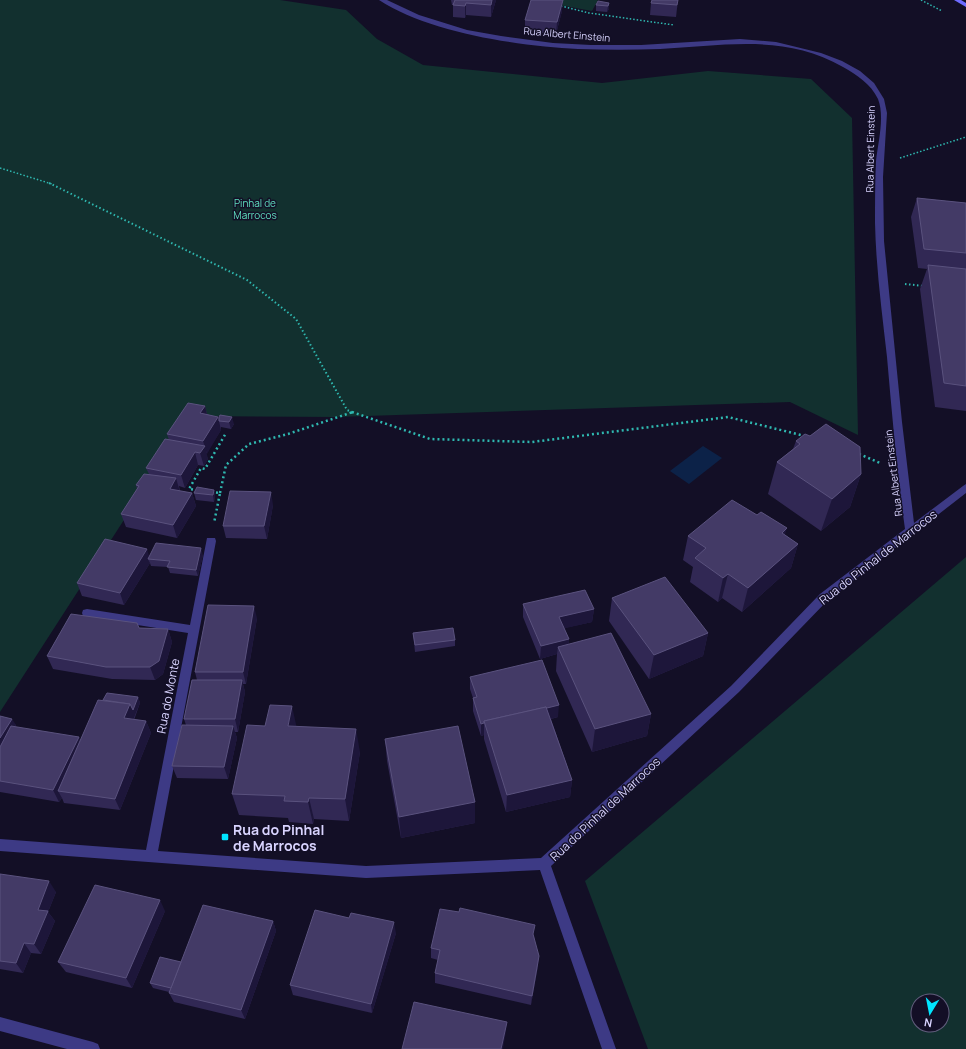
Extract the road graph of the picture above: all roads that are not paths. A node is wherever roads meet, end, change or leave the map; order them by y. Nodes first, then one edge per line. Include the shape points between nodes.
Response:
1 (382, 0) edge
2 (957, 0) edge
3 (966, 5) edge
4 (966, 488) edge
5 (910, 530) junction
6 (211, 541) road end
7 (87, 613) dead end
8 (194, 630) junction
9 (0, 845) edge
10 (151, 856) junction
11 (544, 864) junction
12 (0, 1024) edge
13 (93, 1049) edge
14 (610, 1049) edge

1 - 5 street, Rua Albert Einstein via 418,16 451,26 509,39 553,45 626,48 741,41 782,45 818,54 854,70 875,89 881,99 883,110 879,224 883,282
2 - 3 street
4 - 5 street, Rua do Pinhal de Marrocos
5 - 11 street, Rua do Pinhal de Marrocos via 824,597 734,689
6 - 8 street, Rua do Monte
7 - 8 street
8 - 10 street, Rua do Monte
9 - 10 street, Rua do Pinhal de Marrocos
10 - 11 street, Rua do Pinhal de Marrocos via 366,872
11 - 14 street
12 - 13 street

